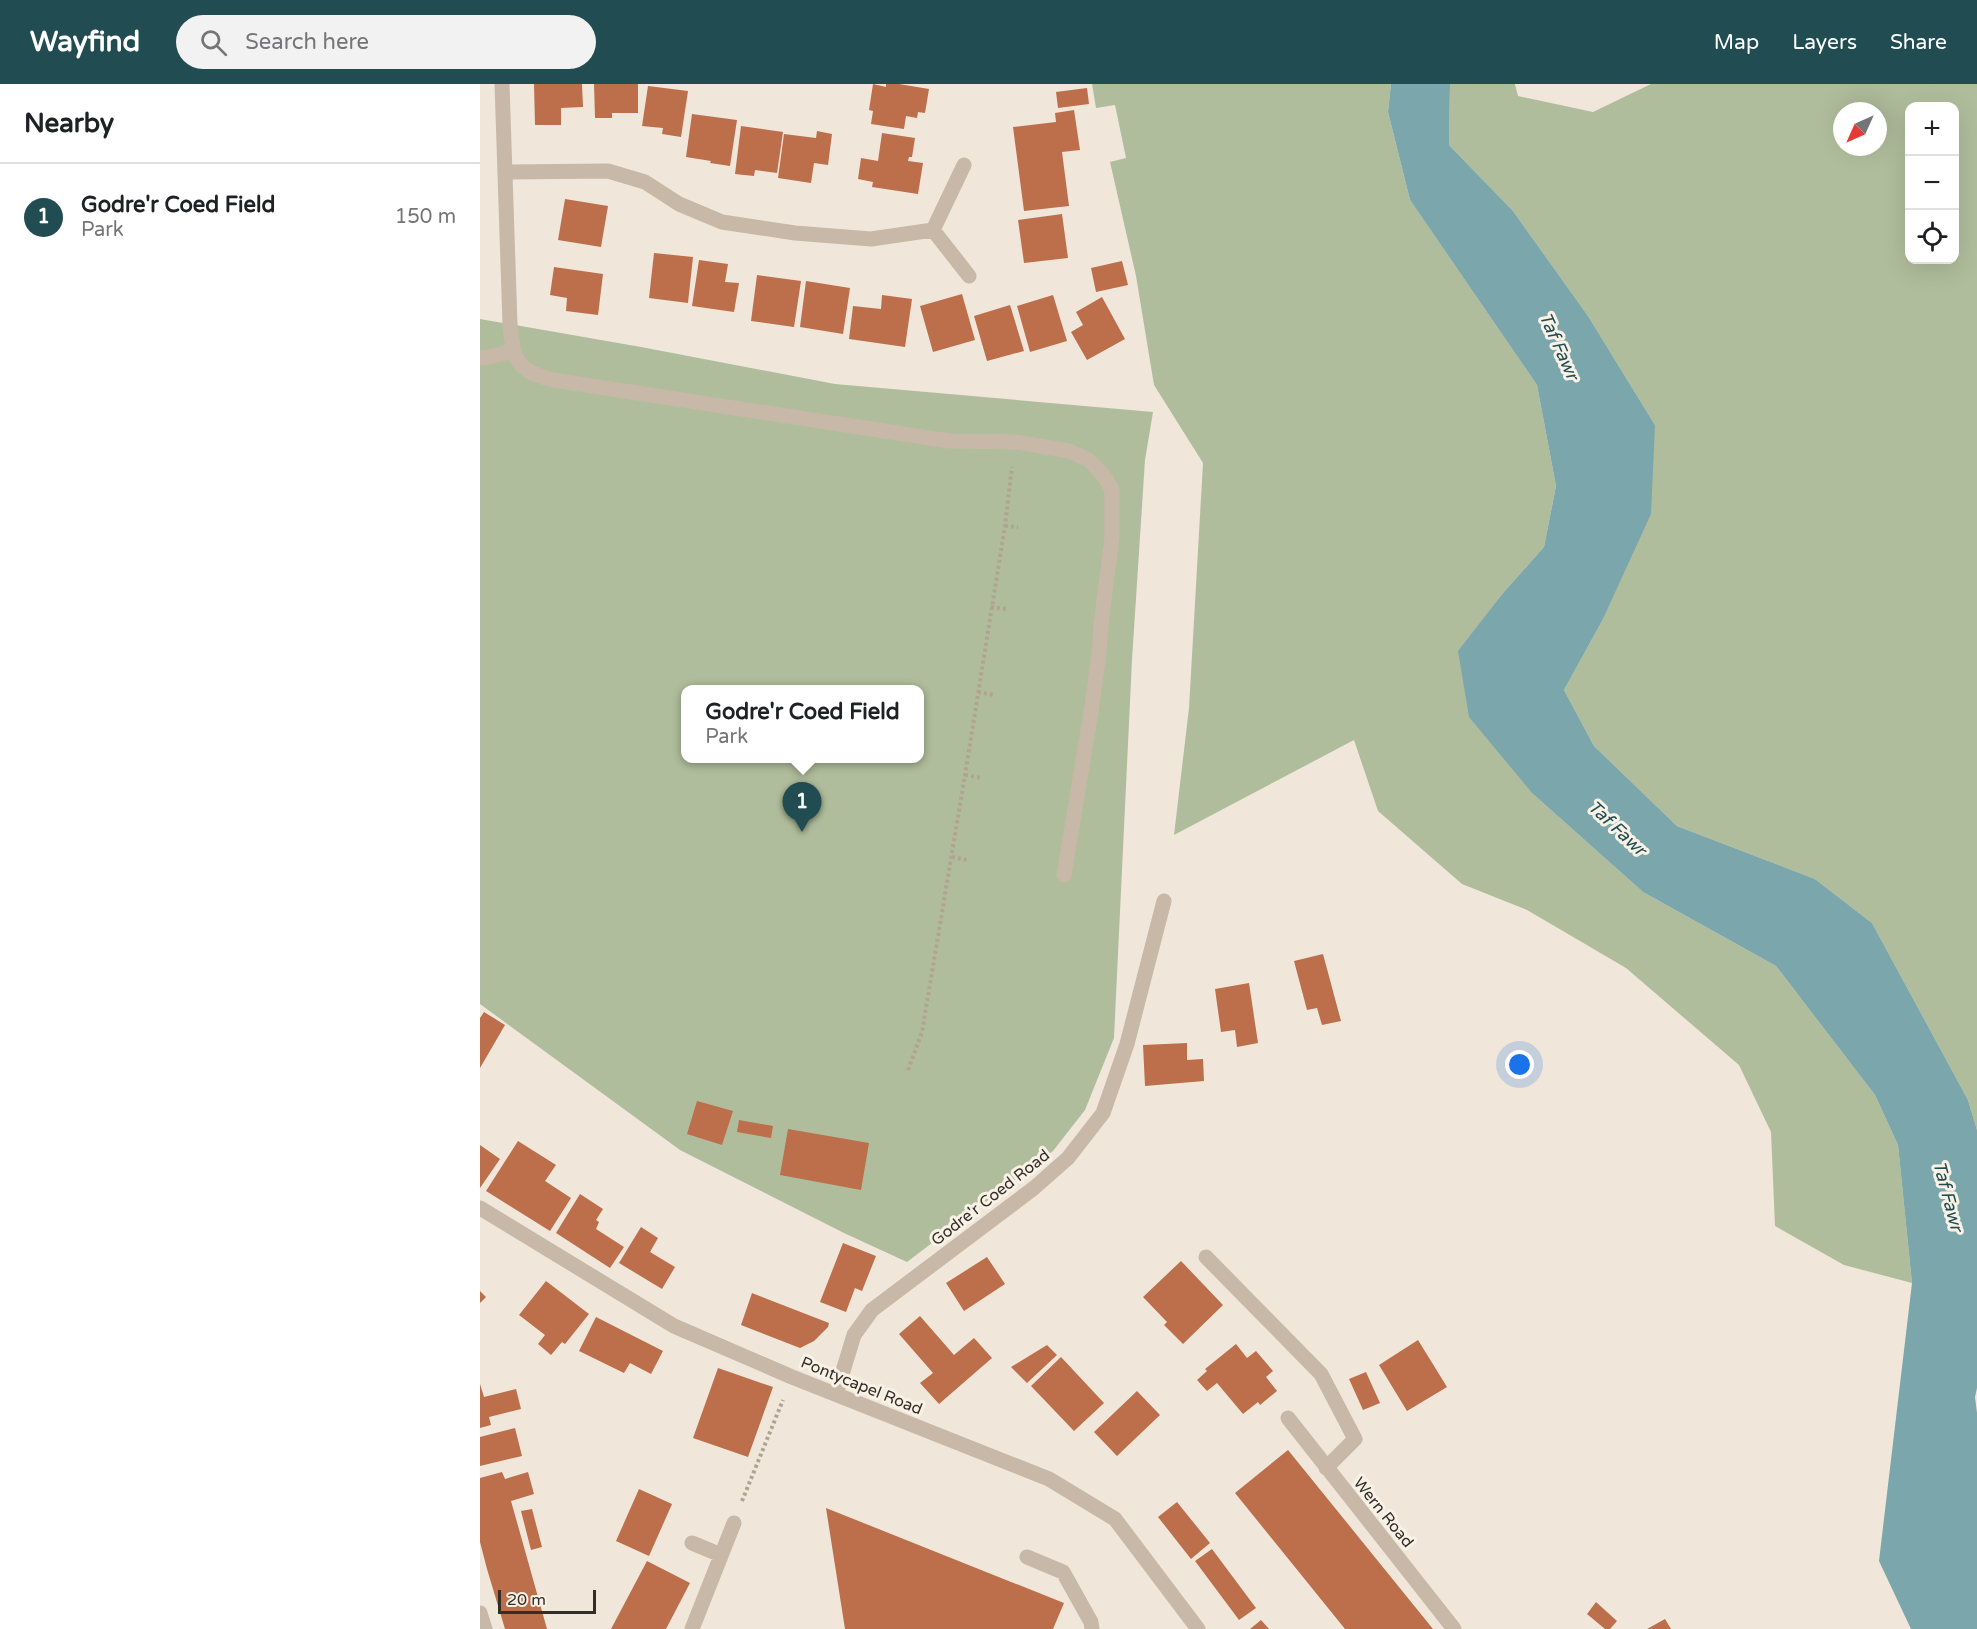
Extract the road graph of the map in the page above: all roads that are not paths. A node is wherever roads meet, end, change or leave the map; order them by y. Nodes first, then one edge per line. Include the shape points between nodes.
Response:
1 (502, 84) edge
2 (964, 165) dead end
3 (506, 172) junction
4 (933, 230) junction
5 (969, 276) dead end
6 (512, 351) junction
7 (480, 358) edge
8 (1064, 875) dead end
9 (1164, 901) dead end
10 (480, 1208) edge
11 (1206, 1257) dead end
12 (836, 1394) junction
13 (1288, 1418) dead end
14 (1326, 1468) junction
15 (734, 1522) road end
16 (692, 1543) dead end
17 (721, 1555) junction
18 (1026, 1557) dead end
19 (480, 1613) edge
20 (485, 1629) edge
21 (692, 1629) edge
22 (1092, 1629) edge
23 (1198, 1629) edge
24 (1454, 1629) edge

1 - 3 street
2 - 4 street
3 - 4 street via 608,171 645,182 679,204 722,222 795,233 872,239
3 - 6 street
4 - 5 street
6 - 7 street
6 - 8 street via 534,375 553,380 949,441 1020,443 1069,451 1089,460 1112,490 1112,538 1091,712
9 - 12 street, Godre'r Coed Road via 1127,1044 1103,1113 1060,1166 872,1310 855,1335
10 - 12 street, Pontycapel Road via 674,1326
11 - 14 street via 1321,1374 1354,1438
12 - 23 street, Pontycapel Road via 1049,1479 1115,1519
13 - 14 street, Wern Road
14 - 24 street, Wern Road
15 - 17 street
16 - 17 street
17 - 21 street
18 - 22 street via 1063,1572
19 - 20 street

